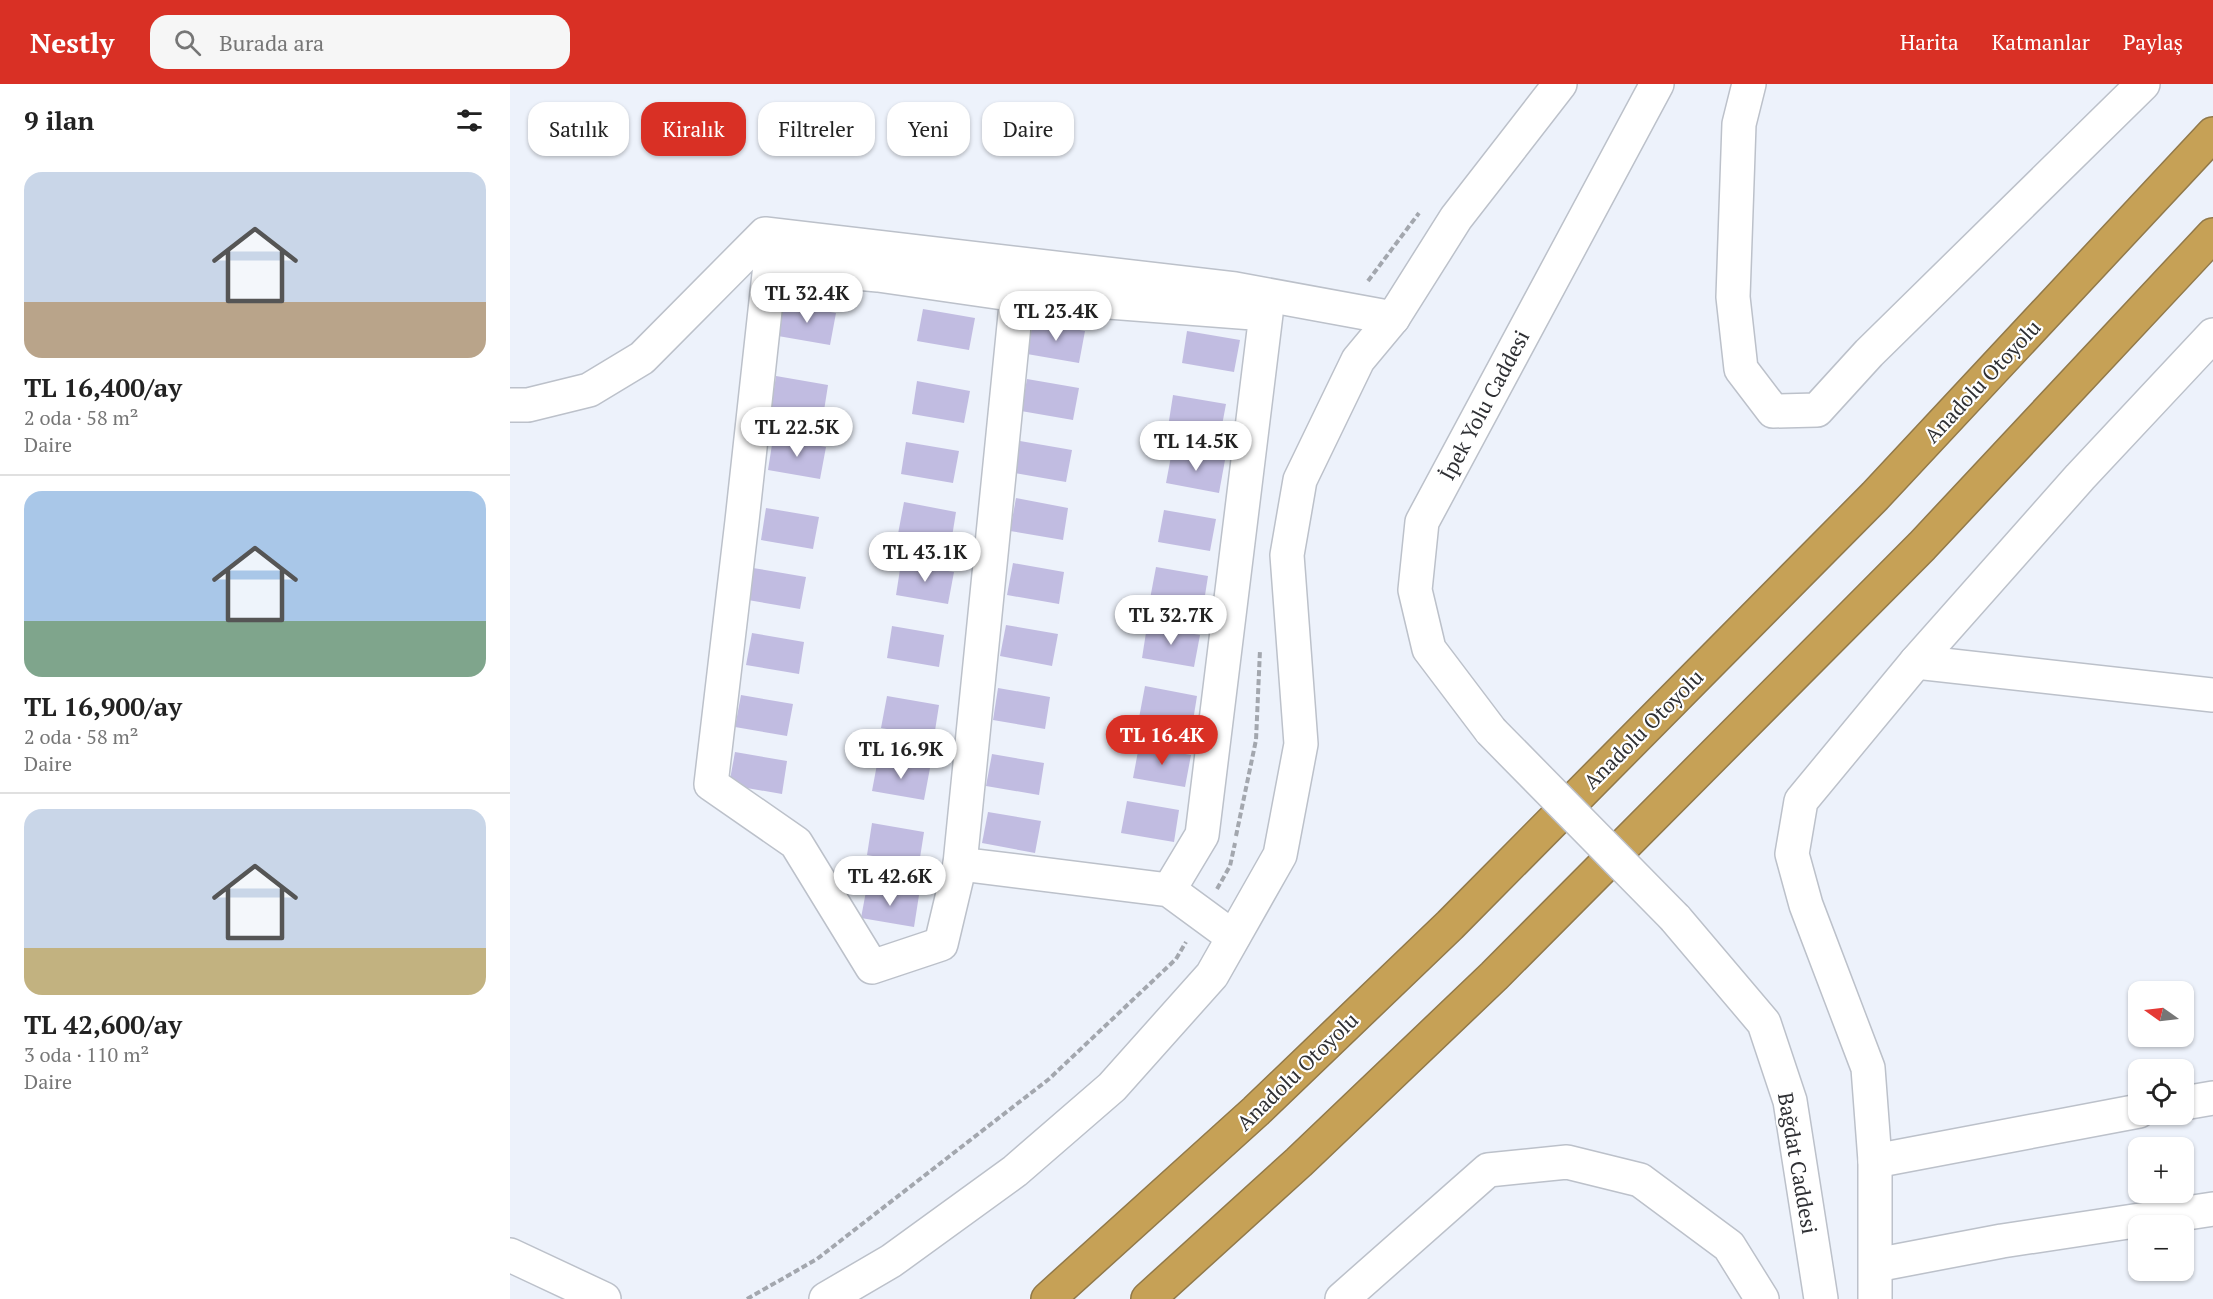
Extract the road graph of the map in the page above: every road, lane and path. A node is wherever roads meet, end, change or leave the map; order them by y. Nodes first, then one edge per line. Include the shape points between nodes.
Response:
1 (1560, 84) edge
2 (1657, 84) edge
3 (1749, 84) edge
4 (2143, 84) edge
5 (2213, 134) edge
6 (2213, 235) edge
7 (1017, 295) junction
8 (1393, 318) junction
9 (2213, 335) edge
10 (510, 405) edge
11 (1916, 662) junction
12 (2213, 695) edge
13 (960, 864) junction
14 (1169, 890) junction
15 (1675, 918) joint
16 (1233, 937) junction
17 (1176, 959) dead end
18 (2213, 1098) edge
19 (2194, 1101) edge
20 (2128, 1113) edge
21 (1875, 1161) junction
22 (2213, 1209) edge
23 (510, 1255) edge
24 (1876, 1265) junction
25 (604, 1299) edge
26 (747, 1299) edge
27 (826, 1299) edge
28 (1048, 1299) edge
29 (1148, 1299) edge
30 (1342, 1299) edge
31 (1762, 1299) edge
32 (1821, 1299) edge
33 (1875, 1299) edge

1 - 8 street via 1456,218
2 - 15 street, İpek Yolu Caddesi, bridge via 1422,522 1415,590 1429,650 1491,731
3 - 4 street via 1739,124 1732,297 1741,369 1773,411 1817,410 1869,353
5 - 28 highway, Anadolu Otoyolu via 1875,496 1450,925 1256,1111
6 - 29 highway via 1922,546 1494,976
7 - 13 street
7 - 13 street via 770,265 711,784 796,843 872,968 941,944
7 - 14 street via 1266,314 1202,835
8 - 10 street via 1235,289 765,234 642,358 589,390 528,405
8 - 16 street via 1358,360 1300,480 1287,555 1301,744 1280,855
9 - 11 street
11 - 12 street
11 - 21 street via 1801,801 1792,854 1806,905 1868,1068
13 - 14 street
14 - 16 street
15 - 32 street, Bağdat Caddesi via 1764,1023 1790,1101
16 - 27 street via 1212,975 1112,1087 1015,1171 891,1261
17 - 26 path via 1049,1079 817,1259
18 - 19 street
20 - 21 street
21 - 24 street
22 - 24 street via 2002,1241
23 - 25 street
24 - 33 street
30 - 31 street via 1488,1170 1567,1162 1640,1180 1729,1246

